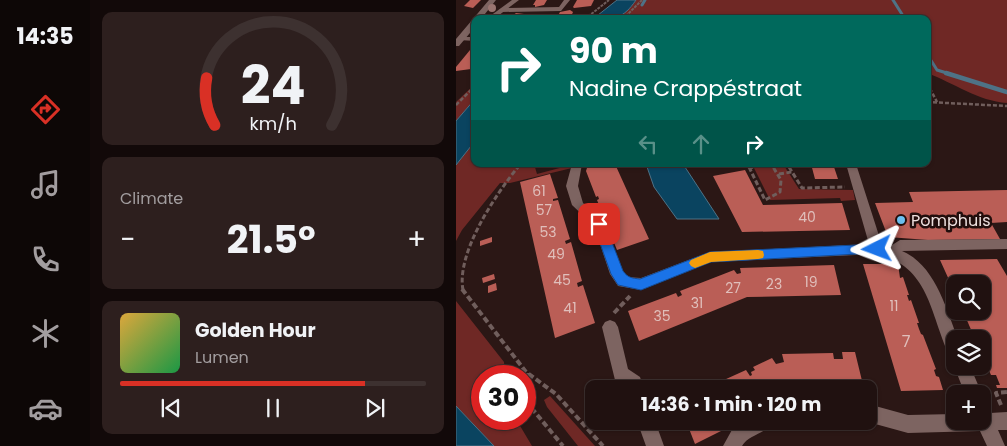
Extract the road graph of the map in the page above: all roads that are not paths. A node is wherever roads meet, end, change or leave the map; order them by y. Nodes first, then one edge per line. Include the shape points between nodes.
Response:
1 (494, 0) edge
2 (516, 0) edge
3 (567, 0) edge
4 (502, 10) junction
5 (481, 15) edge
6 (495, 15) edge
7 (471, 27) edge
8 (471, 31) edge
9 (461, 39) edge
10 (576, 167) edge
11 (852, 167) edge
12 (1007, 244) edge
13 (877, 249) junction
14 (891, 252) junction
15 (610, 327) road end
16 (946, 330) edge
17 (630, 380) edge
18 (877, 415) edge
19 (991, 419) edge
20 (946, 421) edge
21 (1007, 421) edge
22 (649, 430) edge
23 (747, 430) edge
24 (989, 430) edge
25 (655, 446) edge
26 (732, 446) edge
27 (996, 446) edge

1 - 5 street
2 - 4 street
3 - 4 street via 561,9
4 - 6 street
7 - 9 street
8 - 9 street
10 - 13 street via 572,186 578,205 599,224 623,282 641,284 710,257
11 - 13 street
12 - 14 street via 900,245
13 - 14 street
14 - 16 street via 916,266
15 - 17 street via 621,374
18 - 20 street via 908,424
19 - 21 street
22 - 25 street
23 - 26 street via 739,434
24 - 27 street

